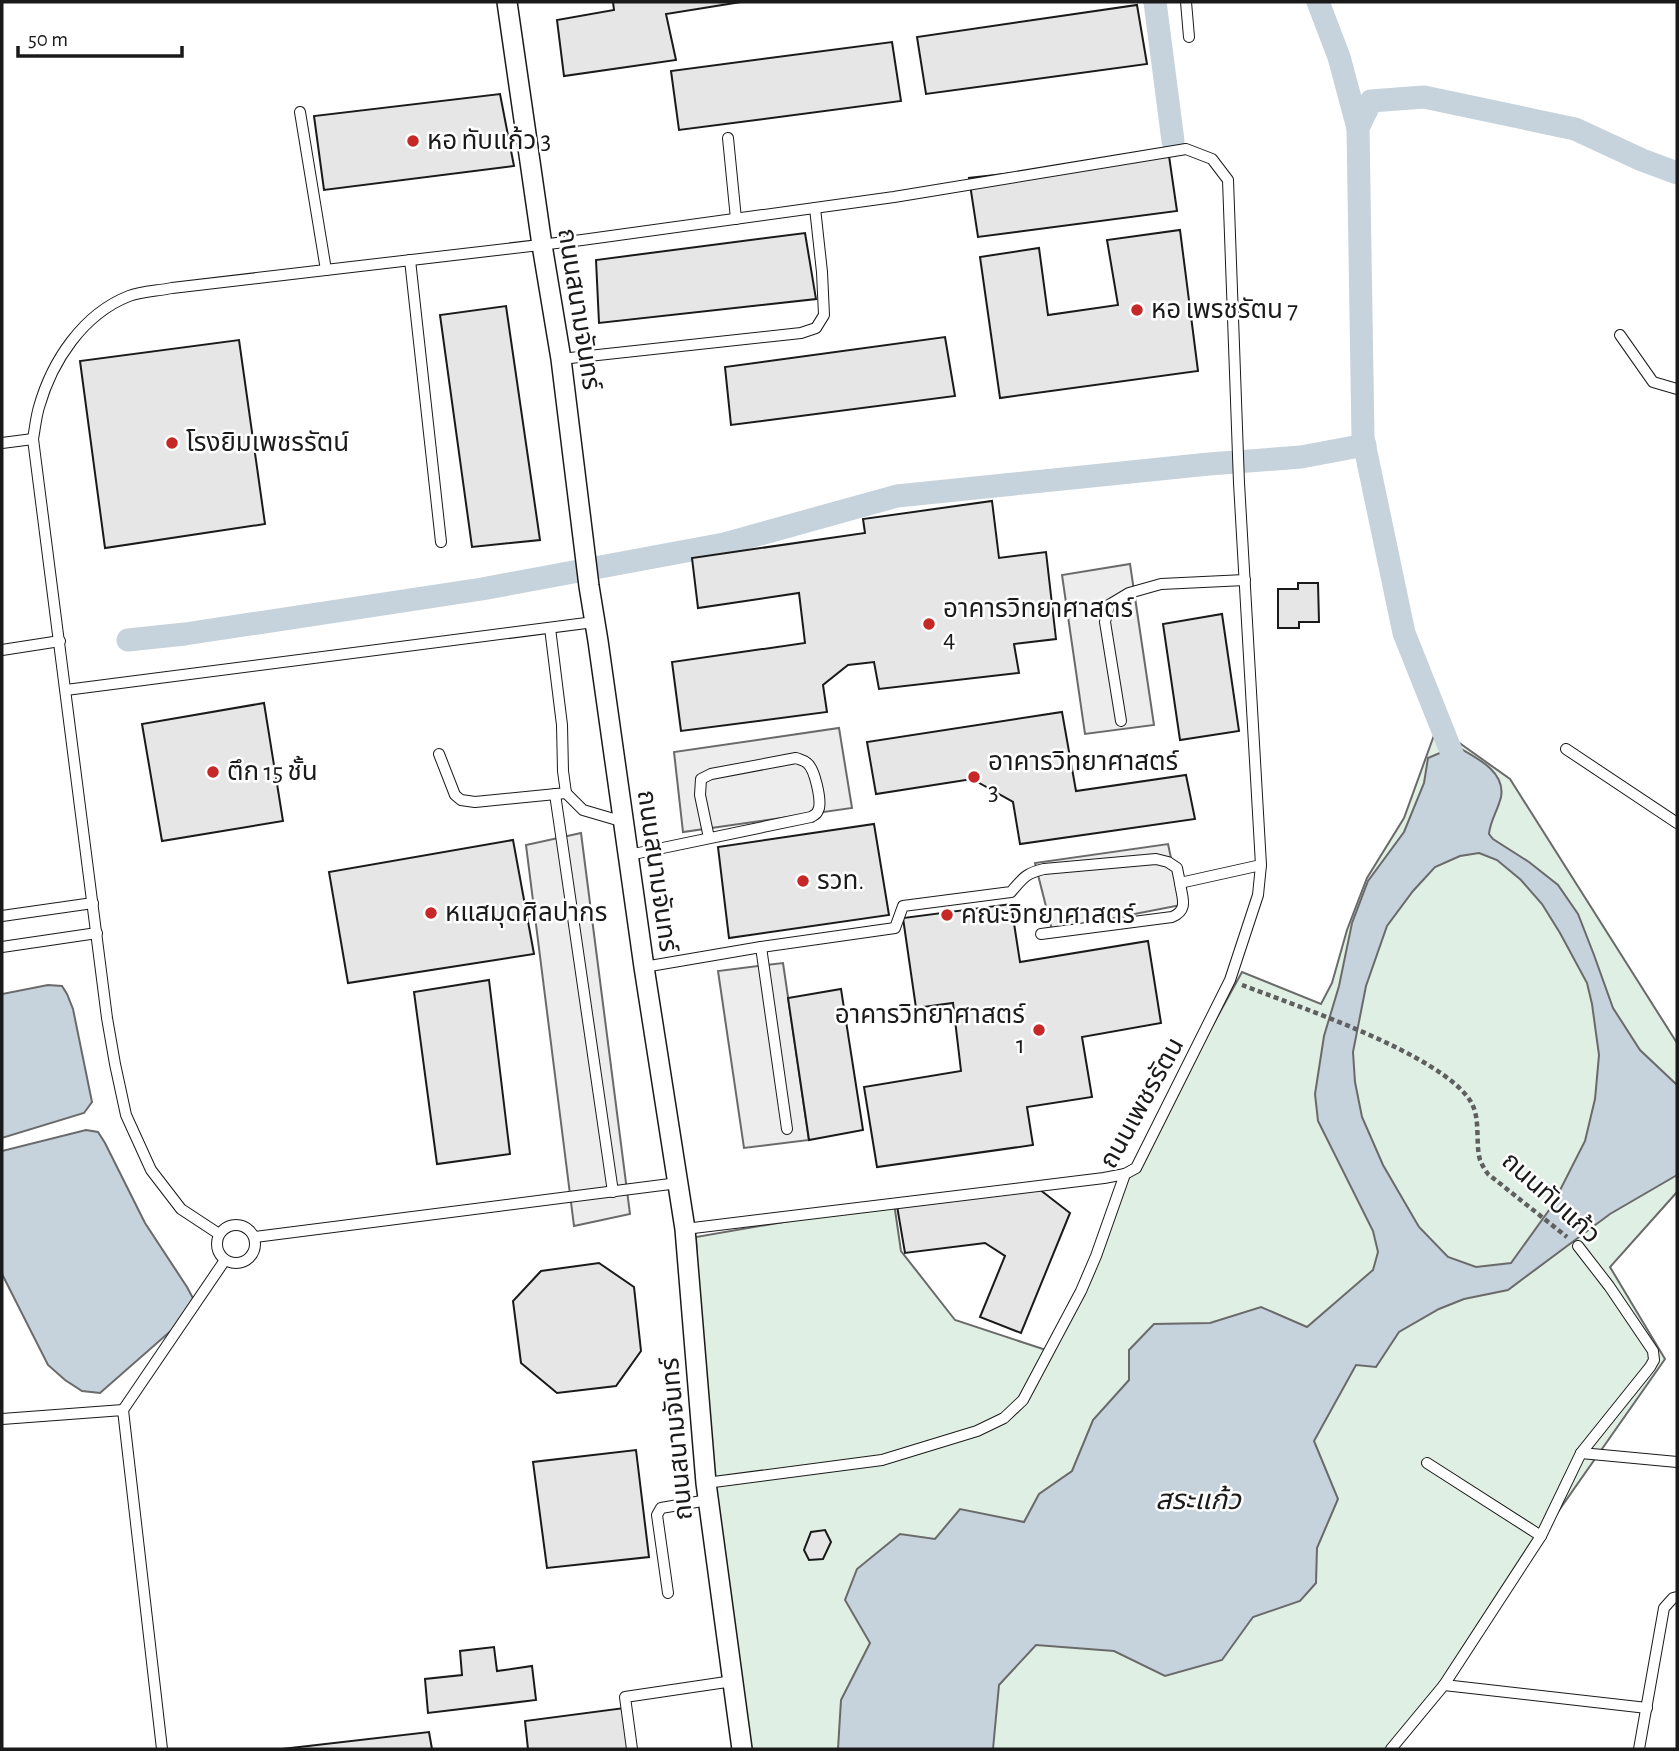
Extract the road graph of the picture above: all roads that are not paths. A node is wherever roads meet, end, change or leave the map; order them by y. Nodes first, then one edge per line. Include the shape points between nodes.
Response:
1 (507, 2) edge
2 (1186, 2) edge
3 (1189, 37) dead end
4 (300, 112) dead end
5 (728, 138) dead end
6 (815, 208) junction
7 (736, 219) junction
8 (542, 245) junction
9 (410, 260) junction
10 (326, 270) junction
11 (1620, 335) dead end
12 (561, 359) junction
13 (1677, 389) edge
14 (33, 439) junction
15 (2, 443) edge
16 (441, 542) dead end
17 (1245, 580) junction
18 (594, 622) junction
19 (550, 628) junction
20 (60, 641) junction
21 (2, 650) edge
22 (66, 690) junction
23 (1121, 721) dead end
24 (1566, 749) dead end
25 (439, 754) dead end
26 (560, 794) junction
27 (624, 822) junction
28 (1677, 823) edge
29 (709, 838) junction
30 (629, 855) junction
31 (1261, 865) junction
32 (1180, 883) junction
33 (93, 903) junction
34 (2, 916) edge
35 (97, 933) junction
36 (1041, 934) dead end
37 (2, 947) edge
38 (761, 947) junction
39 (644, 967) junction
40 (787, 1129) dead end
41 (1125, 1174) junction
42 (678, 1184) junction
43 (613, 1192) junction
44 (685, 1229) junction
45 (219, 1234) junction
46 (255, 1237) junction
47 (1578, 1246) road end
48 (225, 1260) junction
49 (122, 1410) junction
50 (2, 1419) edge
51 (1581, 1453) junction
52 (1677, 1462) edge
53 (1427, 1463) dead end
54 (707, 1491) junction
55 (1541, 1536) junction
56 (668, 1593) dead end
57 (1677, 1597) edge
58 (733, 1681) junction
59 (1444, 1685) junction
60 (1647, 1708) junction
61 (162, 1749) edge
62 (632, 1749) edge
63 (742, 1749) edge
64 (1391, 1749) edge
65 (1639, 1749) edge

1 - 8 street, ถนนสนามจันทร์
2 - 3 lane
4 - 10 lane
5 - 7 lane
6 - 7 lane, ถนนเพชรรัตน
6 - 12 lane via 824,314 816,328
6 - 17 lane, ถนนเพชรรัตน via 1186,149 1212,159 1228,180
7 - 8 lane, ถนนเพชรรัตน
8 - 9 lane, ถนนเพชรรัตน
8 - 12 street, ถนนสนามจันทร์
9 - 10 lane, ถนนเพชรรัตน
9 - 16 lane
10 - 14 lane, ถนนเพชรรัตน via 172,288 130,296 98,313 73,339 52,372
11 - 13 lane via 1653,382
12 - 18 street, ถนนสนามจันทร์
14 - 15 lane
14 - 20 lane, ถนนเพชรรัตน
17 - 23 lane via 1161,584 1129,593 1109,605 1105,622
17 - 31 lane, ถนนเพชรรัตน
18 - 19 lane
18 - 27 street, ถนนสนามจันทร์
19 - 22 lane
19 - 26 lane via 562,725
20 - 21 lane
20 - 22 lane, ถนนเพชรรัตน
22 - 33 lane, ถนนเพชรรัตน
24 - 28 lane
25 - 26 lane via 461,800
26 - 27 lane via 583,810
26 - 43 lane
27 - 30 street, ถนนสนามจันทร์
29 - 29 lane via 816,814 820,806 812,768 796,758 701,779 699,795
29 - 30 lane
30 - 39 street, ถนนสนามจันทร์
31 - 32 lane
31 - 41 lane, ถนนเพชรรัตน via 1258,895 1230,980 1136,1168
32 - 36 lane via 1184,907 1172,917
32 - 38 lane via 1177,868 1156,859 1044,869 1024,876 1011,892 902,906 895,928
33 - 34 lane
33 - 35 lane, ถนนเพชรรัตน
35 - 37 lane
35 - 45 lane, ถนนเพชรรัตน via 126,1115 151,1170 181,1209
38 - 39 lane
38 - 40 lane
39 - 42 street, ถนนสนามจันทร์
41 - 44 lane
41 - 54 lane, ถนนเพชรรัตน via 1081,1291 1023,1400 1004,1418 977,1431 882,1460
42 - 43 lane
42 - 44 street, ถนนสนามจันทร์
43 - 46 lane
44 - 54 street, ถนนสนามจันทร์
45 - 46 lane via 239,1224
45 - 48 lane via 217,1247
46 - 48 lane via 248,1259 239,1263
47 - 51 lane, ถนนทับแก้ว via 1653,1351 1654,1360
48 - 49 lane
49 - 50 lane
49 - 61 lane
51 - 52 lane
51 - 55 lane, ถนนทับแก้ว
53 - 55 lane
54 - 56 lane, ถนนเพชรรัตน via 660,1508 657,1515
54 - 58 street, ถนนสนามจันทร์
55 - 59 lane, ถนนทับแก้ว
57 - 60 lane via 1664,1608
58 - 62 lane via 625,1697
58 - 63 street, ถนนสนามจันทร์
59 - 60 lane
59 - 64 lane, ถนนทับแก้ว
60 - 65 lane

